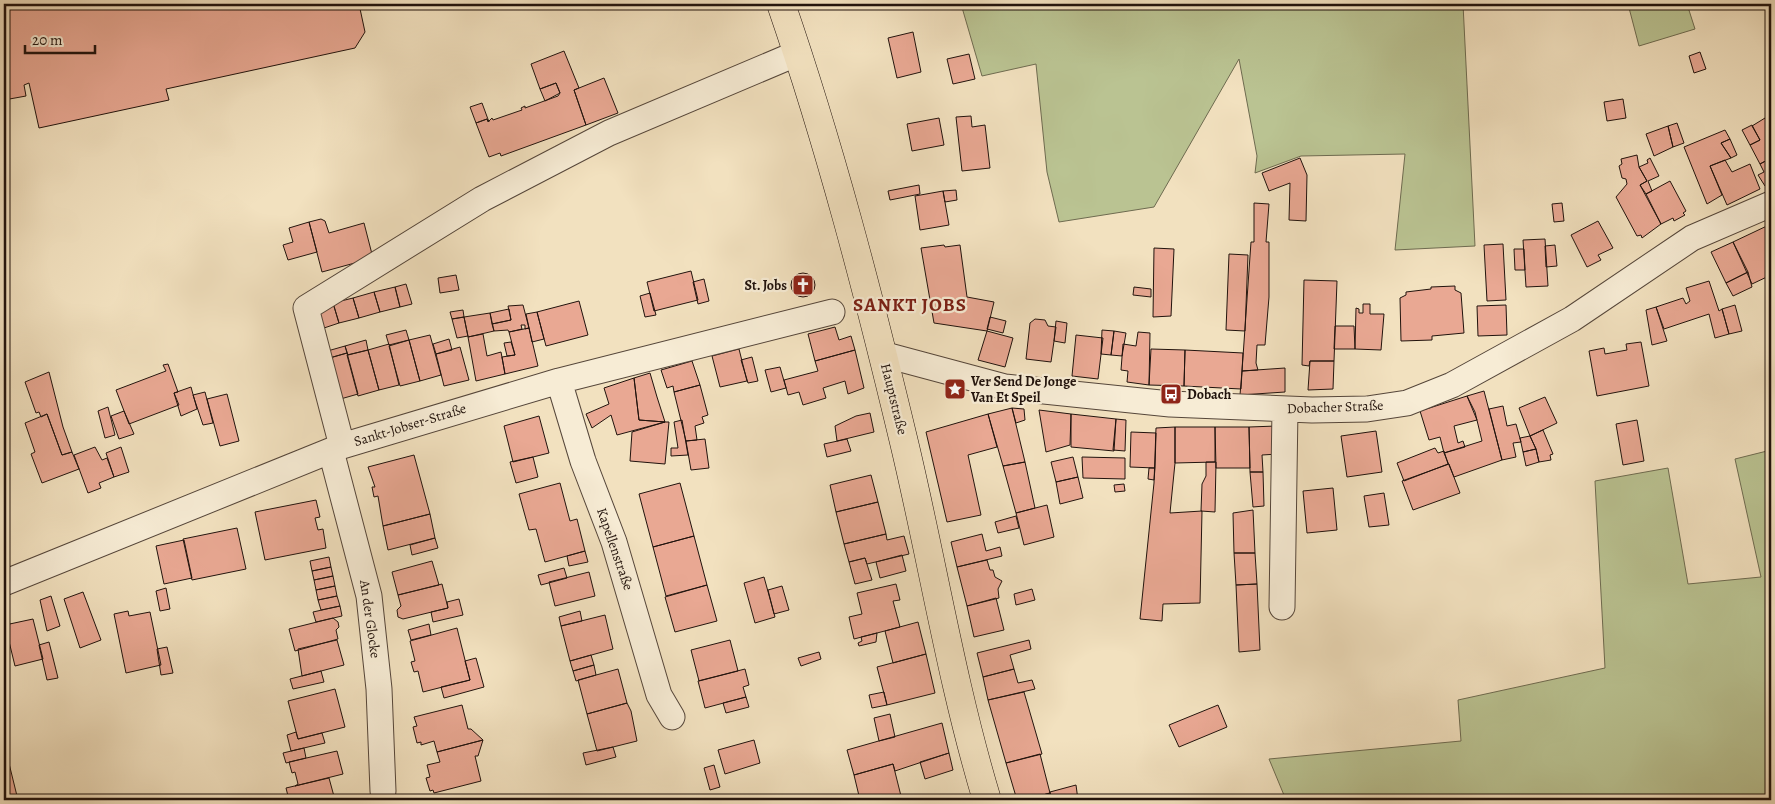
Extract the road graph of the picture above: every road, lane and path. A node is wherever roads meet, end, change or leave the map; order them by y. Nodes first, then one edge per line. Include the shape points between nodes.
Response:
1 (781, 4) edge
2 (798, 53) junction
3 (1771, 204) edge
4 (832, 312) dead end
5 (882, 354) junction
6 (559, 381) junction
7 (1285, 409) junction
8 (336, 449) junction
9 (4, 583) edge
10 (1282, 607) dead end
11 (672, 717) dead end
12 (383, 791) dead end
13 (987, 800) edge

1 - 2 main road, Hauptstraße
2 - 5 main road, Hauptstraße
2 - 8 street, An der Glocke via 608,133 491,194 306,308
3 - 7 street, Dobacher Straße via 1692,238 1572,319 1452,385 1399,404 1367,408
4 - 6 street, Sankt-Jobser-Straße
5 - 7 street, Dobacher Straße via 1005,387 1176,404
5 - 13 main road, Hauptstraße via 962,708
6 - 8 street, Sankt-Jobser-Straße
6 - 11 street, Kapellenstraße via 583,460 614,542 659,695
7 - 10 street
8 - 9 street, Sankt-Jobser-Straße
8 - 12 street, An der Glocke via 369,596 379,689

